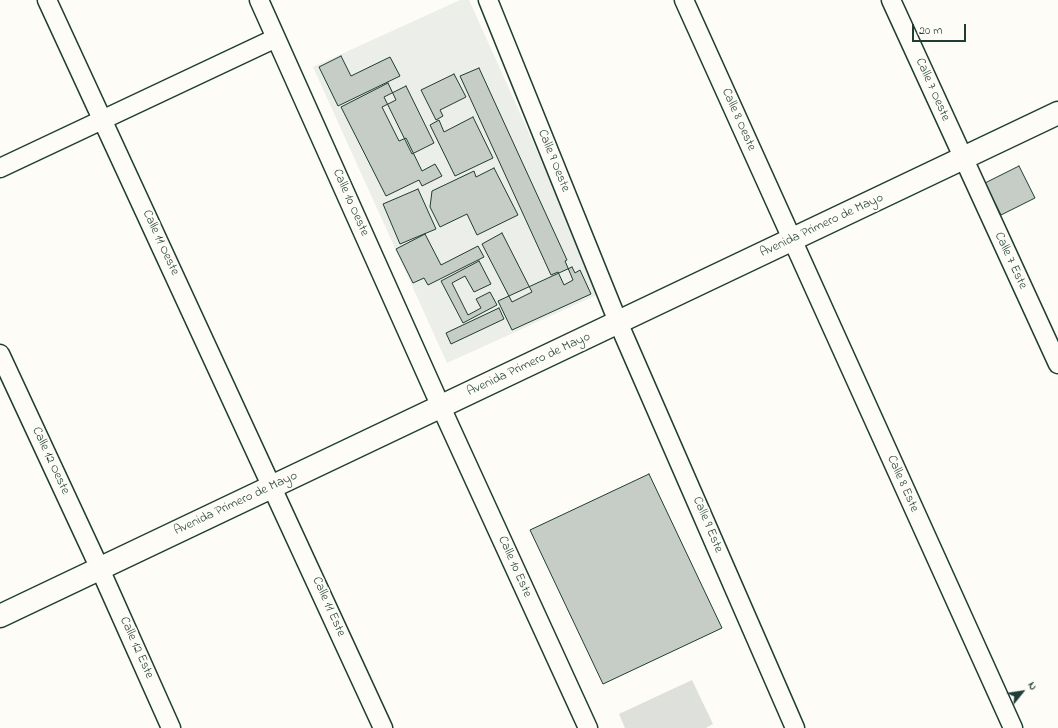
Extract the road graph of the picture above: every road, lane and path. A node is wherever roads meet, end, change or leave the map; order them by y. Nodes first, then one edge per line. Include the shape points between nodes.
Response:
1 (46, 0) edge
2 (259, 0) edge
3 (488, 0) edge
4 (684, 0) edge
5 (891, 0) edge
6 (276, 38) junction
7 (1058, 113) edge
8 (103, 120) junction
9 (963, 159) junction
10 (0, 168) edge
11 (792, 240) junction
12 (618, 322) junction
13 (0, 354) edge
14 (1058, 364) edge
15 (441, 407) junction
16 (273, 487) junction
17 (100, 569) junction
18 (0, 616) edge
19 (171, 728) edge
20 (383, 728) edge
21 (588, 728) edge
22 (795, 728) edge
23 (1013, 728) edge

1 - 8 street, Calle 11 Oeste
2 - 6 street, Calle 10 Oeste
3 - 12 street, Calle 9 Oeste
4 - 11 street, Calle 8 Oeste
5 - 9 street, Calle 7 Oeste
6 - 8 street
6 - 15 street, Calle 10 Oeste
7 - 9 street, Avenida Primero de Mayo
8 - 10 street
8 - 16 street, Calle 11 Oeste
9 - 11 street, Avenida Primero de Mayo
9 - 14 street, Calle 7 Este
11 - 12 street, Avenida Primero de Mayo
11 - 23 street, Calle 8 Este
12 - 15 street, Avenida Primero de Mayo
12 - 22 street, Calle 9 Este
13 - 17 street, Calle 12 Oeste
15 - 16 street, Avenida Primero de Mayo
15 - 21 street, Calle 10 Este
16 - 17 street, Avenida Primero de Mayo
16 - 20 street, Calle 11 Este
17 - 18 street, Avenida Primero de Mayo
17 - 19 street, Calle 12 Este

